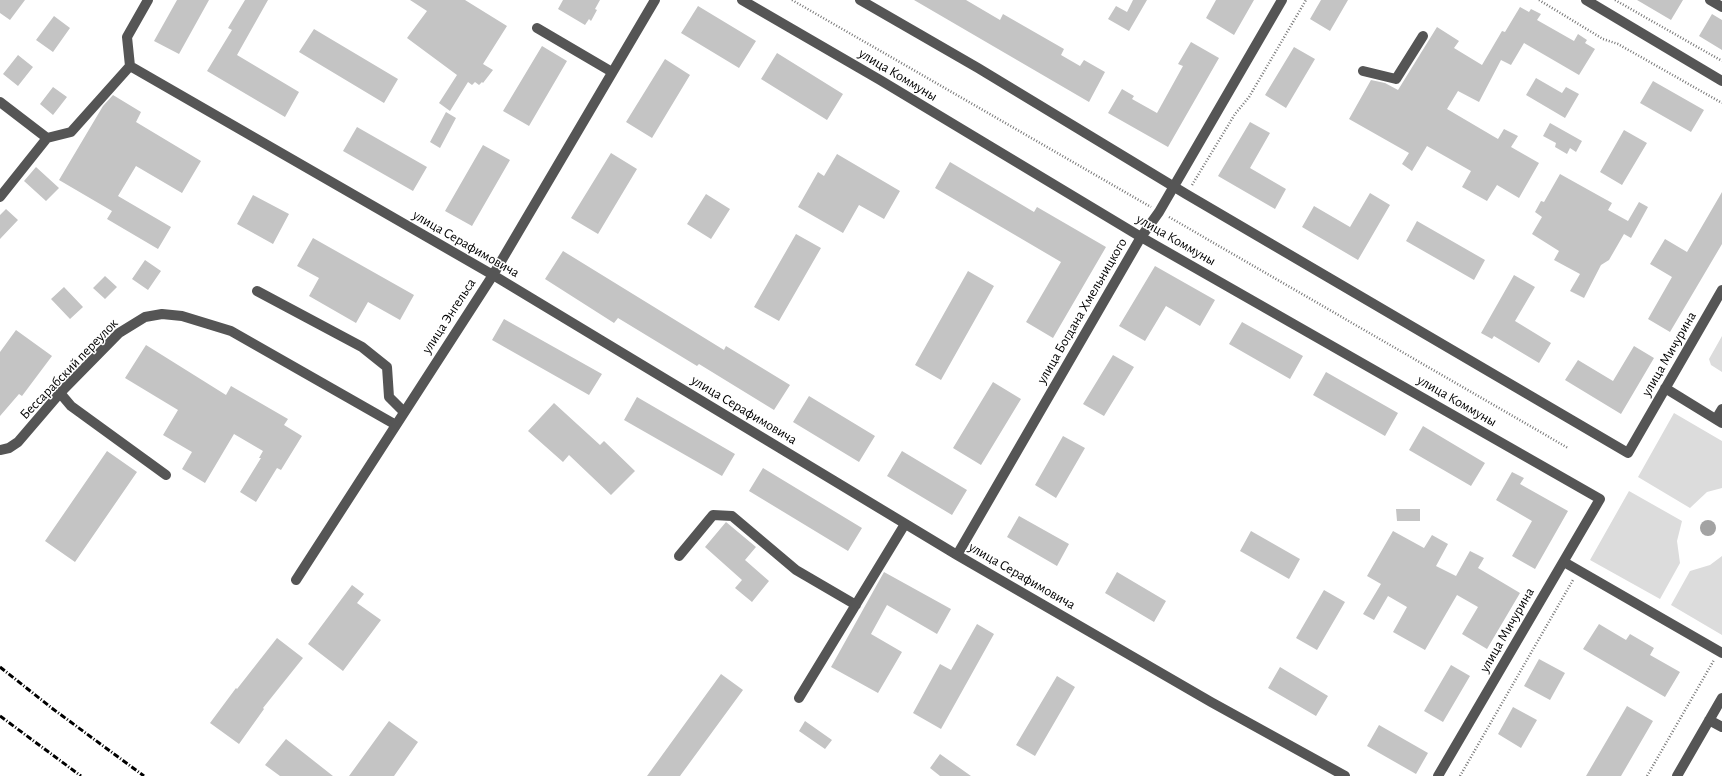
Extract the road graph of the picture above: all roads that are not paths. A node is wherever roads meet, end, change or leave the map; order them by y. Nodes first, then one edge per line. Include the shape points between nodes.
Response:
1 (148, 0) edge
2 (655, 0) edge
3 (742, 0) edge
4 (860, 0) edge
5 (1282, 0) edge
6 (1710, 0) edge
7 (1590, 1) edge
8 (1722, 7) edge
9 (537, 28) dead end
10 (1422, 36) dead end
11 (130, 66) junction
12 (1363, 71) dead end
13 (612, 72) junction
14 (1722, 81) edge
15 (0, 102) edge
16 (47, 138) junction
17 (1173, 186) junction
18 (0, 197) edge
19 (1142, 237) junction
20 (492, 275) junction
21 (1722, 290) edge
22 (257, 291) dead end
23 (1665, 388) junction
24 (60, 394) junction
25 (1722, 409) edge
26 (404, 412) junction
27 (1719, 421) edge
28 (396, 425) junction
29 (0, 450) edge
30 (166, 475) dead end
31 (1600, 499) joint
32 (905, 524) junction
33 (957, 555) junction
34 (679, 556) dead end
35 (1564, 562) junction
36 (296, 580) dead end
37 (856, 605) junction
38 (1720, 652) edge
39 (800, 698) dead end
40 (1722, 698) edge
41 (1709, 720) junction
42 (1722, 728) edge
43 (1345, 776) edge
44 (1438, 776) edge
45 (1677, 776) edge

1 - 11 street via 127,37
2 - 13 street, улица Энгельса
3 - 19 street, улица Коммуны
4 - 17 street
5 - 17 street, улица Богдана Хмельницкого
6 - 8 street
7 - 14 street
9 - 13 street
10 - 12 street via 1396,79
11 - 16 street via 71,132
11 - 20 street, улица Серафимовича
13 - 20 street, улица Энгельса
15 - 16 street
16 - 18 street
17 - 19 street, улица Богдана Хмельницкого
17 - 23 street, улица Мичурина via 1628,452
19 - 31 street, улица Коммуны
19 - 33 street, улица Богдана Хмельницкого
20 - 26 street, улица Энгельса
20 - 32 street, улица Серафимовича
21 - 23 street, улица Мичурина
22 - 26 street via 362,347 387,367 389,397
23 - 27 street
24 - 28 street, Бессарабский переулок via 119,333 145,317 162,314 182,316 232,331
24 - 29 street, Бессарабский переулок via 18,442
24 - 30 street via 71,406
25 - 27 street
26 - 28 street, улица Энгельса
28 - 36 street, улица Энгельса
31 - 35 street, улица Мичурина
32 - 33 street, улица Серафимовича
32 - 37 street
33 - 43 street, улица Серафимовича via 1211,702
34 - 37 street via 713,515 732,516 796,570
35 - 38 street
35 - 44 street, улица Мичурина
37 - 39 street
40 - 41 street
41 - 42 street
41 - 45 street

